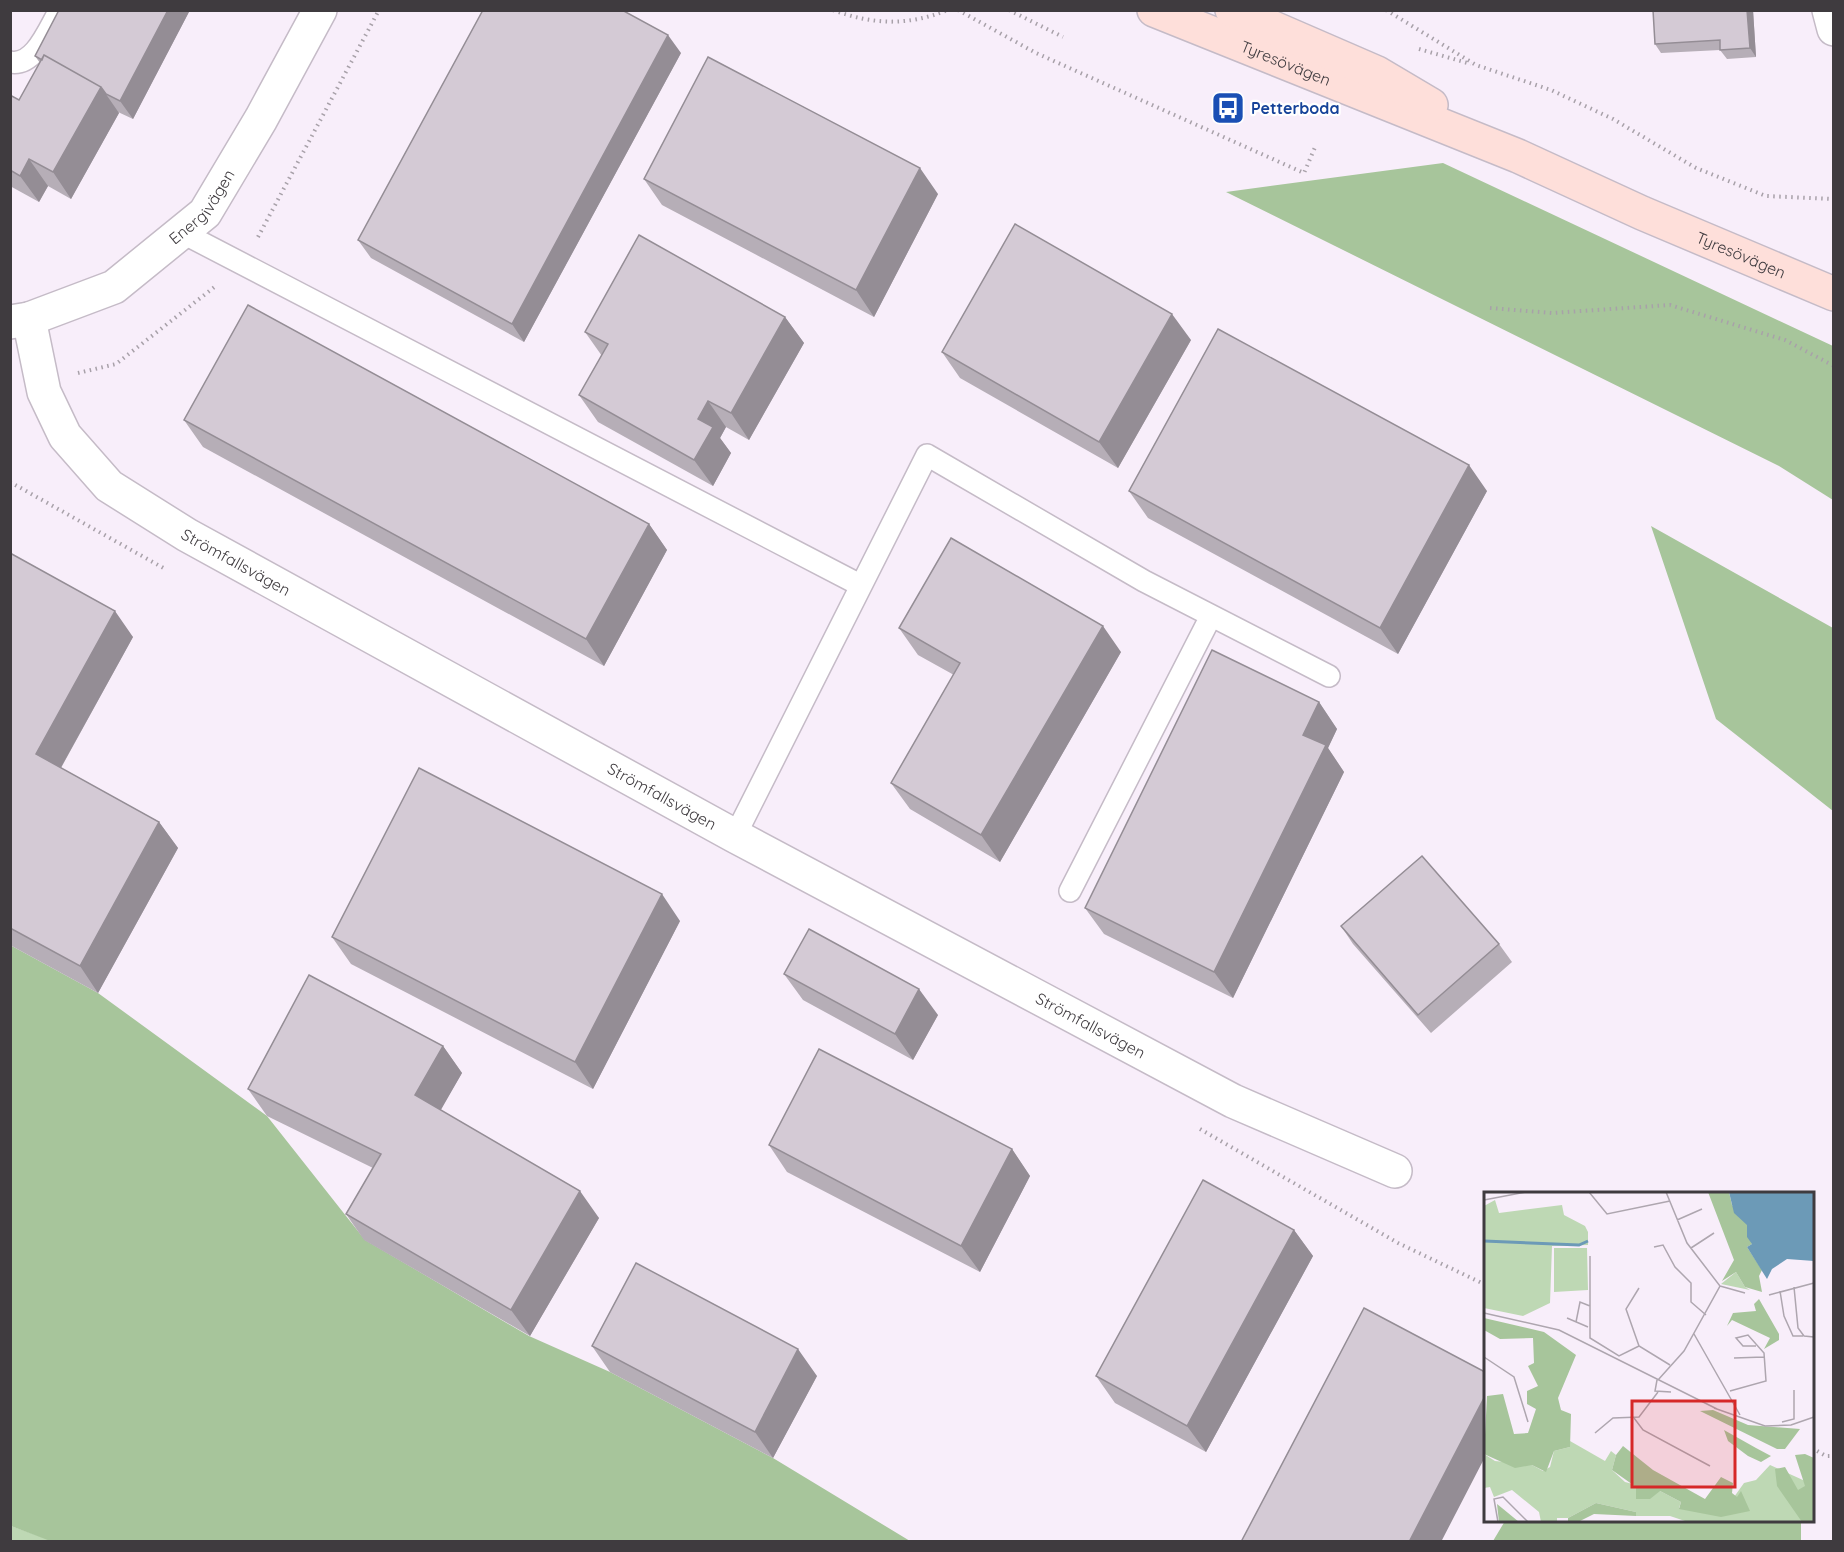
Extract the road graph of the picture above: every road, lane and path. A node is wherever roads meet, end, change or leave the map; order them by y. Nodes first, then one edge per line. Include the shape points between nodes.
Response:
1 (60, 10) edge
2 (320, 10) edge
3 (832, 10) edge
4 (948, 10) edge
5 (958, 10) edge
6 (1009, 10) edge
7 (1154, 10) edge
8 (1232, 10) edge
9 (1386, 10) edge
10 (1829, 10) edge
11 (1833, 29) edge
12 (1063, 37) dead end
13 (1419, 49) dead end
14 (10, 62) edge
15 (1476, 65) junction
16 (1316, 145) dead end
17 (1518, 156) junction
18 (1833, 199) edge
19 (181, 232) junction
20 (1833, 294) edge
21 (1490, 308) dead end
22 (20, 321) edge
23 (1833, 366) edge
24 (860, 585) junction
25 (1211, 616) junction
26 (1329, 676) dead end
27 (735, 836) junction
28 (1070, 891) dead end
29 (1395, 1171) dead end
30 (1398, 1243) dead end
31 (1484, 1285) edge
32 (1814, 1450) edge
33 (1833, 1456) edge

1 - 14 lane via 33,56 18,64
2 - 19 street, Energivägen via 205,213
3 - 4 path via 873,21 904,23
5 - 16 path via 1046,58 1304,173
6 - 12 path
7 - 17 main road, Tyresövägen
8 - 17 main road, Tyresövägen via 1377,73
9 - 15 path
10 - 11 street
13 - 15 path
15 - 18 path via 1551,90 1613,119 1696,168 1766,196
17 - 20 main road, Tyresövägen
19 - 22 street, Energivägen via 114,287
19 - 24 lane
21 - 23 path via 1552,313 1670,305 1785,340
22 - 27 street, Strömfallsvägen via 44,392 65,436 109,486 187,535
24 - 25 lane via 927,455
24 - 27 lane
25 - 26 lane
25 - 28 lane
27 - 29 street, Strömfallsvägen via 1233,1101
30 - 31 path
32 - 33 path

